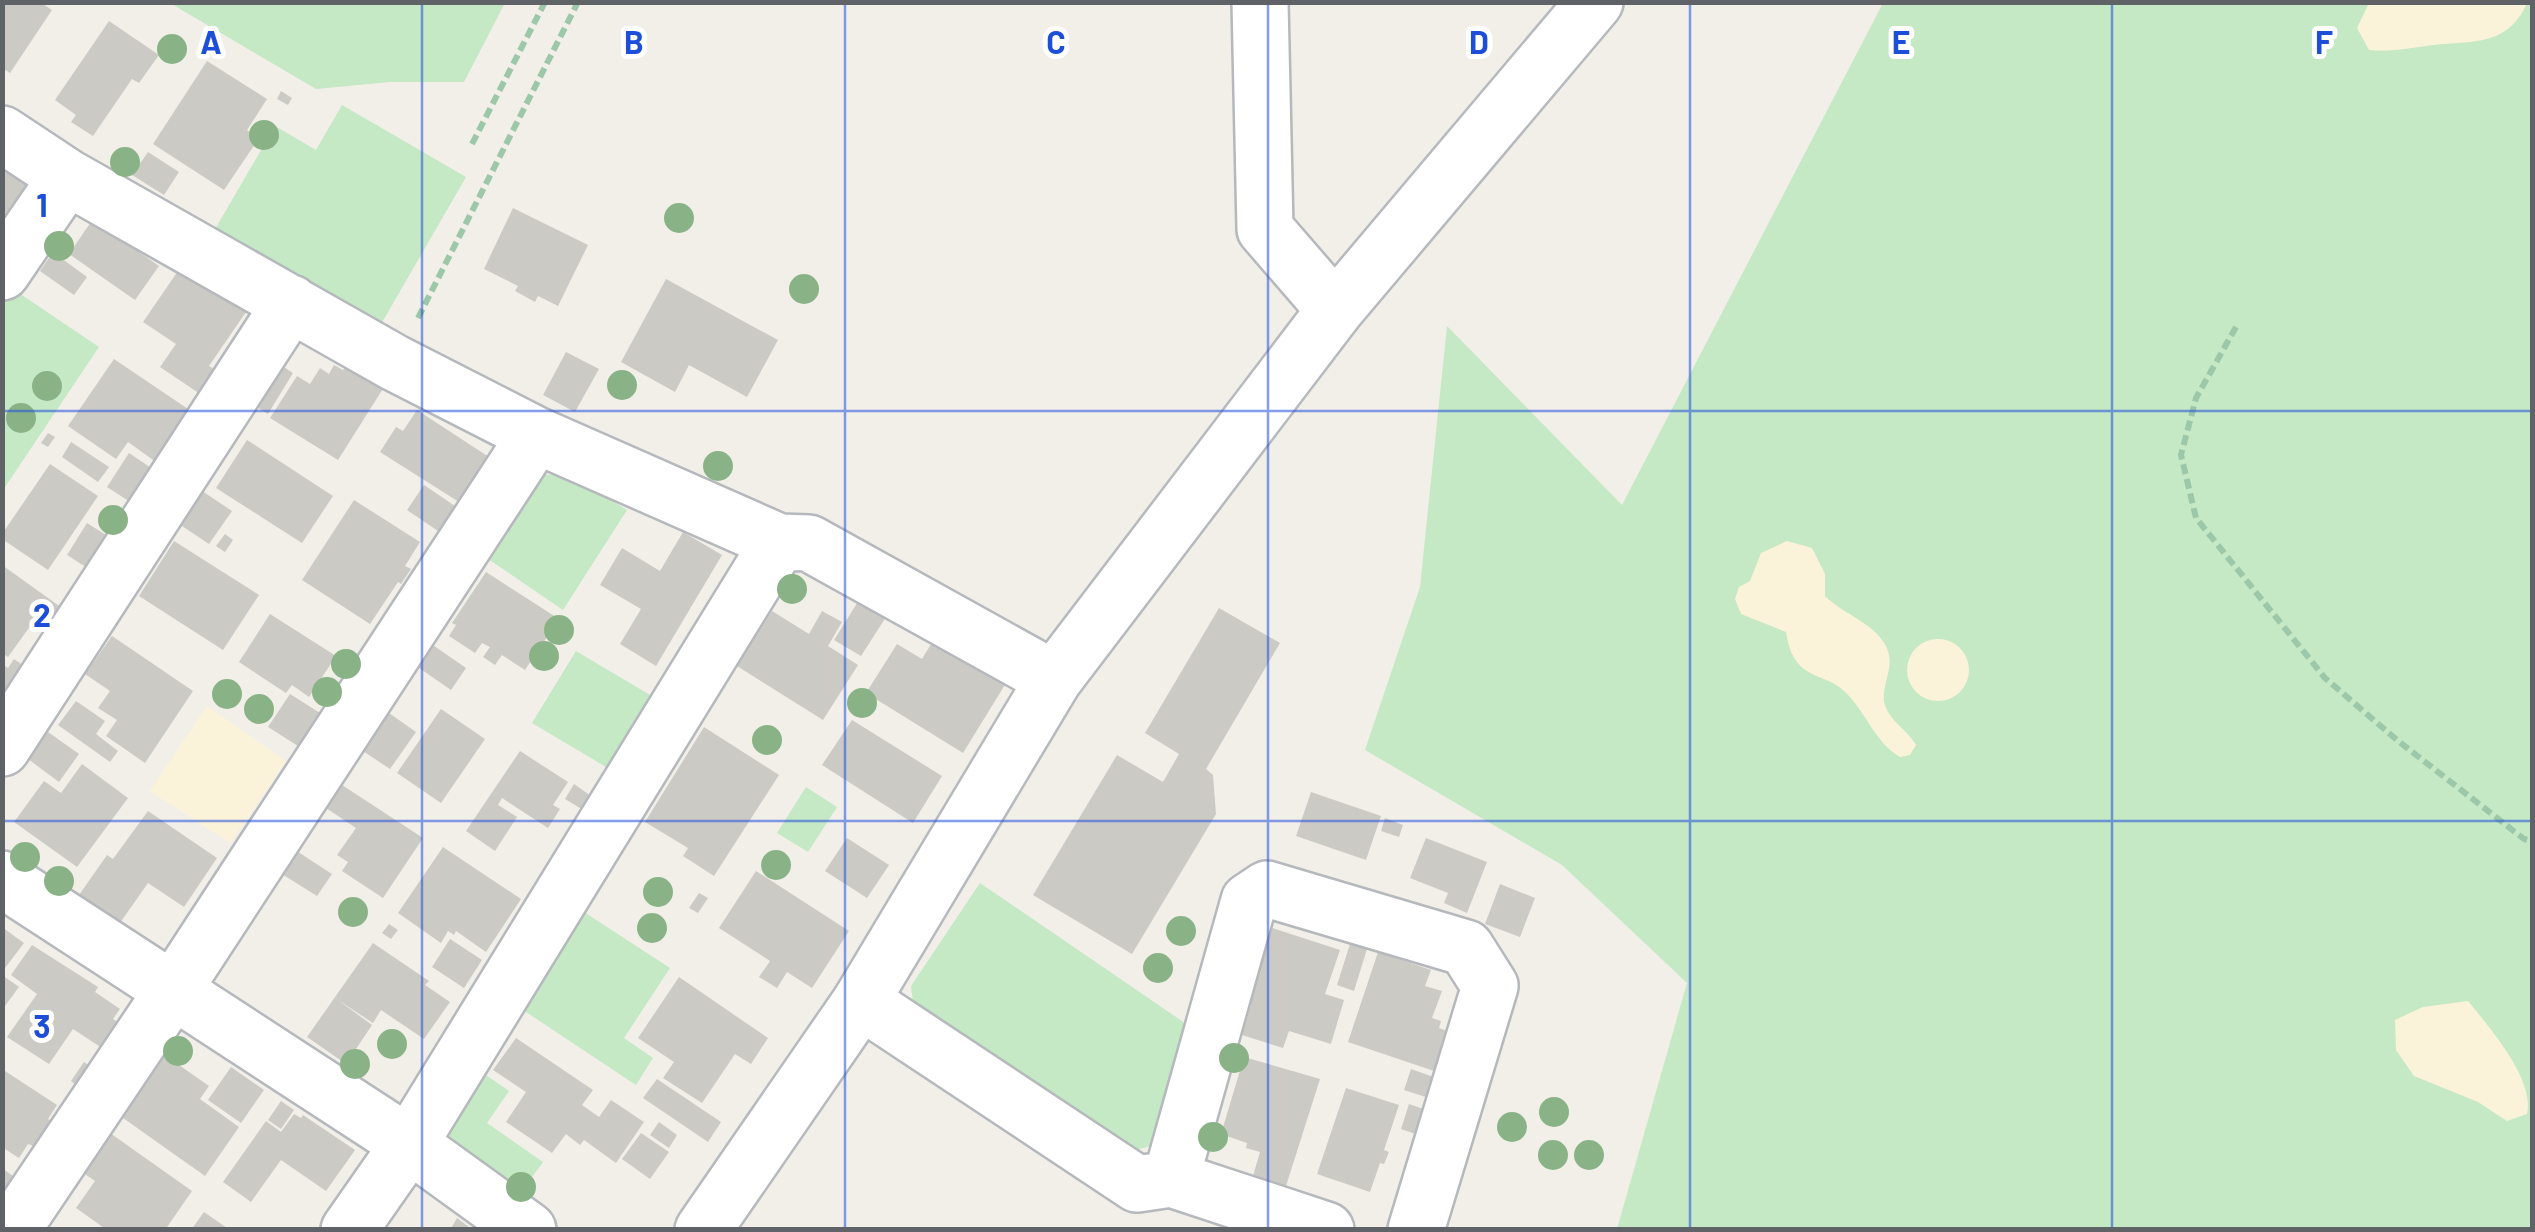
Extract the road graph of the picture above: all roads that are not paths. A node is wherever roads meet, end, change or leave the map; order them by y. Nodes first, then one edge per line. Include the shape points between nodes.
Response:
1 (1260, 2) edge
2 (1596, 2) edge
3 (2, 134) edge
4 (67, 178) junction
5 (2, 272) edge
6 (291, 302) junction
7 (1335, 310) junction
8 (536, 435) junction
9 (779, 542) junction
10 (1054, 680) junction
11 (2, 748) edge
12 (2, 879) edge
13 (172, 992) junction
14 (861, 1001) junction
15 (409, 1144) junction
16 (1171, 1179) junction
17 (12, 1230) edge
18 (349, 1230) edge
19 (528, 1230) edge
20 (703, 1230) edge
21 (1326, 1230) edge
22 (1416, 1230) edge

1 - 7 street via 1265,229
2 - 7 street
3 - 4 street
4 - 5 street
4 - 6 street
6 - 8 street
6 - 11 street
7 - 10 street
8 - 9 street
8 - 13 street
9 - 10 street via 808,543
9 - 15 street
10 - 14 street
12 - 13 street
13 - 15 street
13 - 17 street
14 - 16 street via 1137,1184
14 - 20 street
15 - 18 street
15 - 19 street
16 - 21 street
16 - 22 street via 1249,902 1267,888 1466,948 1490,986

